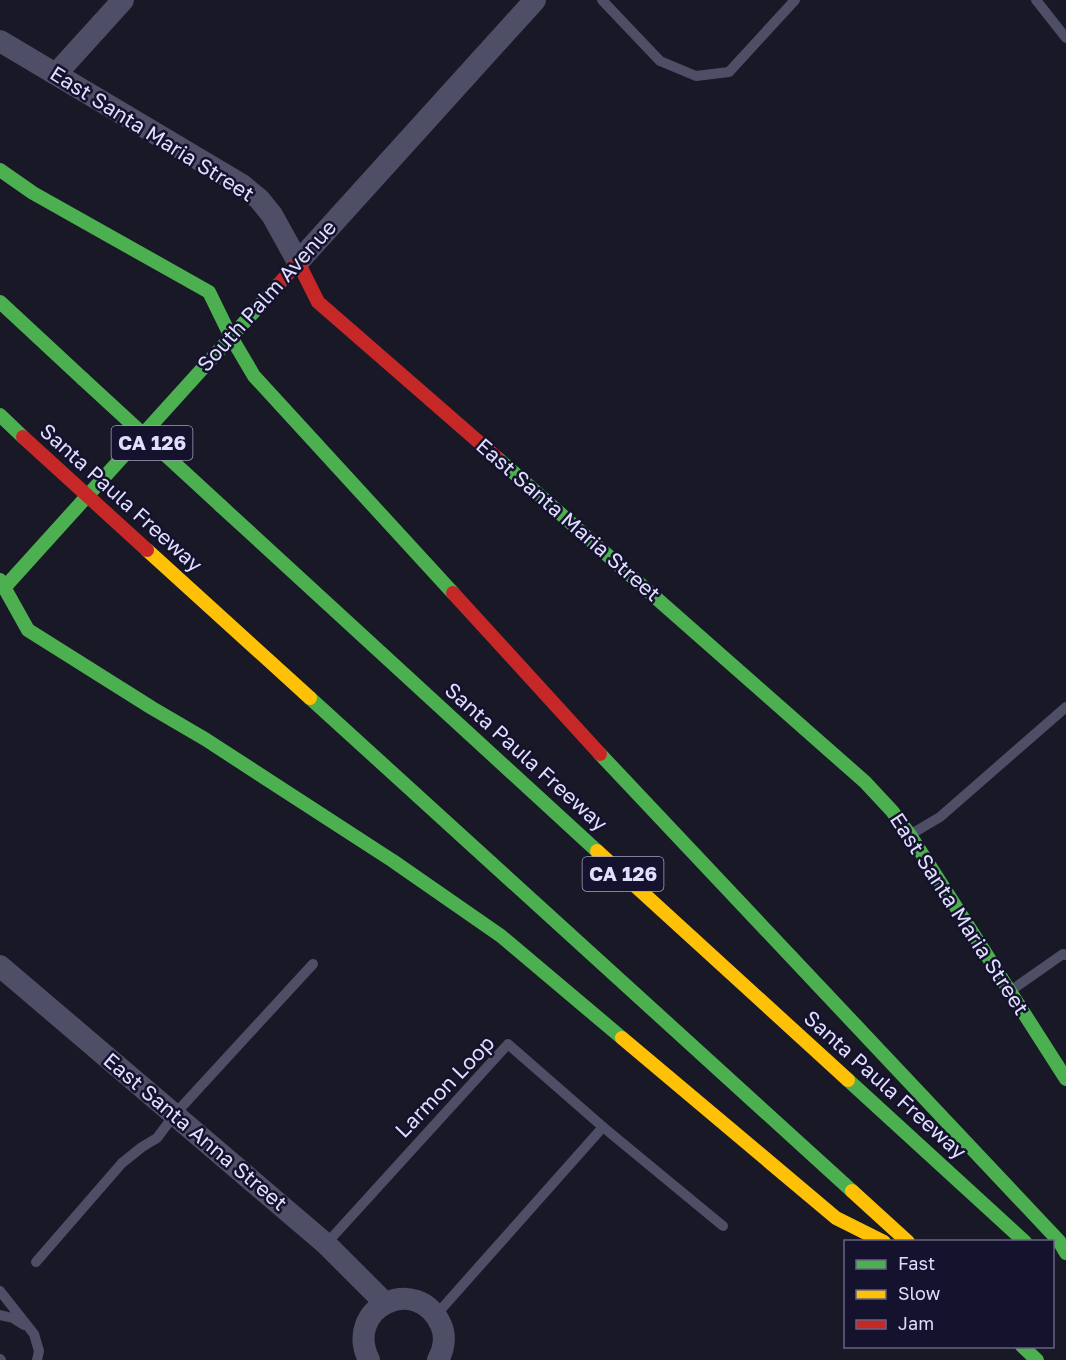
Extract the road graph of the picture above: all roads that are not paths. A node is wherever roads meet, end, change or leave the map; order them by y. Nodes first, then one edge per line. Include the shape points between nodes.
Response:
1 (123, 0) edge
2 (535, 0) edge
3 (602, 0) edge
4 (795, 0) edge
5 (1036, 0) edge
6 (1066, 38) edge
7 (0, 41) edge
8 (56, 74) junction
9 (0, 170) edge
10 (298, 262) junction
11 (0, 302) edge
12 (231, 338) junction
13 (0, 415) edge
14 (1, 587) edge
15 (1066, 707) edge
16 (910, 835) junction
17 (1066, 955) edge
18 (313, 964) dead end
19 (0, 966) edge
20 (1010, 991) junction
21 (1066, 1079) edge
22 (175, 1114) junction
23 (603, 1127) junction
24 (723, 1226) dead end
25 (880, 1240) edge
26 (906, 1240) edge
27 (1023, 1240) edge
28 (326, 1244) junction
29 (1066, 1253) edge
30 (36, 1262) dead end
31 (0, 1291) edge
32 (386, 1303) junction
33 (0, 1315) edge
34 (436, 1316) junction
35 (29, 1328) junction
36 (1023, 1348) edge
37 (37, 1360) edge
38 (369, 1360) edge
39 (438, 1360) edge
40 (1037, 1360) edge

1 - 8 street
2 - 10 street, South Palm Avenue
3 - 4 lane via 660,61 696,76 729,72
5 - 6 lane
7 - 8 street, East Santa Maria Street
8 - 10 street, East Santa Maria Street via 242,185 272,215
9 - 12 main road via 33,193 209,292
10 - 12 main road, South Palm Avenue
10 - 16 main road, East Santa Maria Street via 318,302 865,782
11 - 27 main road, Santa Paula Freeway / CA 126, bridge
12 - 14 main road, South Palm Avenue
12 - 29 main road via 254,376 613,768 1059,1241
13 - 26 main road, Santa Paula Freeway, bridge
14 - 25 main road via 28,630 205,738 501,936 836,1218
15 - 16 lane via 940,817
16 - 20 main road, East Santa Maria Street
17 - 20 lane
18 - 22 lane
19 - 22 street, East Santa Anna Street
20 - 21 main road, East Santa Maria Street
22 - 28 street, East Santa Anna Street
22 - 30 lane via 157,1138 122,1163
23 - 24 lane
23 - 28 lane, Larmon Loop via 508,1044
23 - 34 lane
28 - 32 street, East Santa Anna Street
31 - 35 lane
32 - 34 street via 408,1299 429,1307
32 - 38 street via 366,1323 364,1351
33 - 35 lane
34 - 39 street via 444,1342
35 - 37 lane via 38,1343
36 - 40 main road

